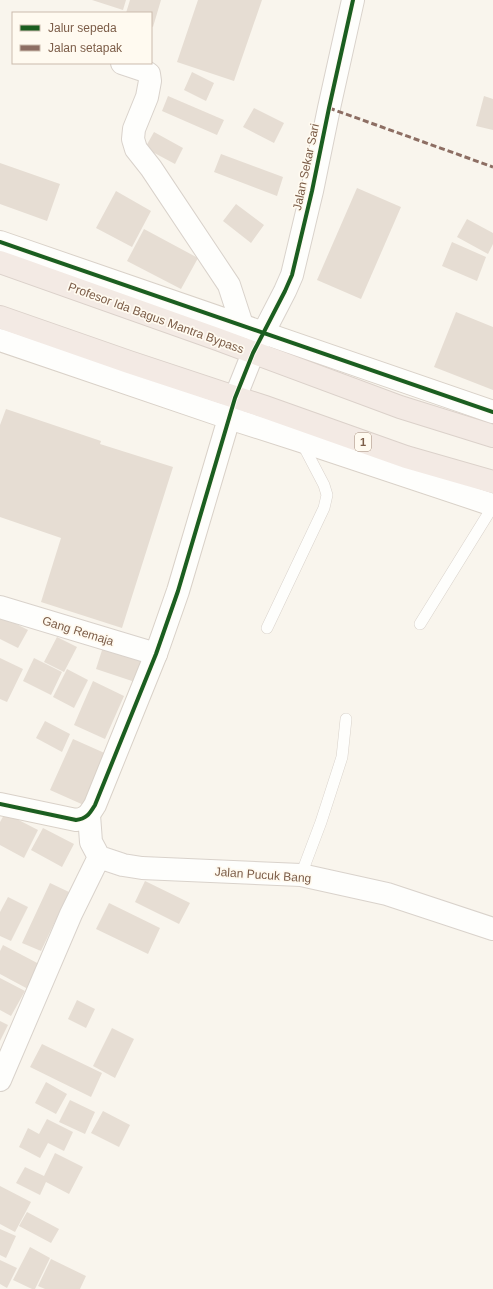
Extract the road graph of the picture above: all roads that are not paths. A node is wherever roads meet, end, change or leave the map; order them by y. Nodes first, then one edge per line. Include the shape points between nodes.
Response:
1 (354, 0) edge
2 (125, 64) edge
3 (0, 242) edge
4 (0, 262) edge
5 (0, 317) edge
6 (242, 325) junction
7 (263, 332) junction
8 (0, 340) edge
9 (253, 353) junction
10 (235, 398) junction
11 (493, 412) edge
12 (229, 418) junction
13 (493, 436) edge
14 (301, 441) junction
15 (493, 482) edge
16 (493, 505) edge
17 (0, 607) edge
18 (420, 624) dead end
19 (267, 628) dead end
20 (156, 654) junction
21 (346, 719) dead end
22 (0, 804) edge
23 (89, 815) junction
24 (99, 857) junction
25 (302, 875) junction
26 (493, 929) edge
27 (0, 1080) edge

1 - 7 street, Jalan Sekar Sari via 292,275
2 - 6 street via 143,70 148,74 150,81 147,97 134,130 136,149 229,285
3 - 6 street
4 - 9 highway, Profesor Ida Bagus Mantra Bypass
5 - 10 highway, 1
6 - 7 street
7 - 9 street, Jalan Sekar Sari
7 - 11 street
8 - 12 street
9 - 10 street, Jalan Sekar Sari
9 - 13 highway, Profesor Ida Bagus Mantra Bypass via 400,407
10 - 12 street, Jalan Sekar Sari
10 - 15 highway, 1 via 406,457
12 - 14 street
12 - 20 street, Jalan Sekar Sari via 178,591
14 - 16 street
14 - 19 lane via 324,484 327,495 324,508
16 - 18 lane
17 - 20 street, Gang Remaja
20 - 23 street, Jalan Sekar Sari
21 - 25 lane via 342,757
22 - 23 street via 76,820
23 - 24 street via 91,842
24 - 25 street, Jalan Pucuk Bang via 122,865 142,868
24 - 27 street via 71,914
25 - 26 street, Jalan Pucuk Bang via 387,894

